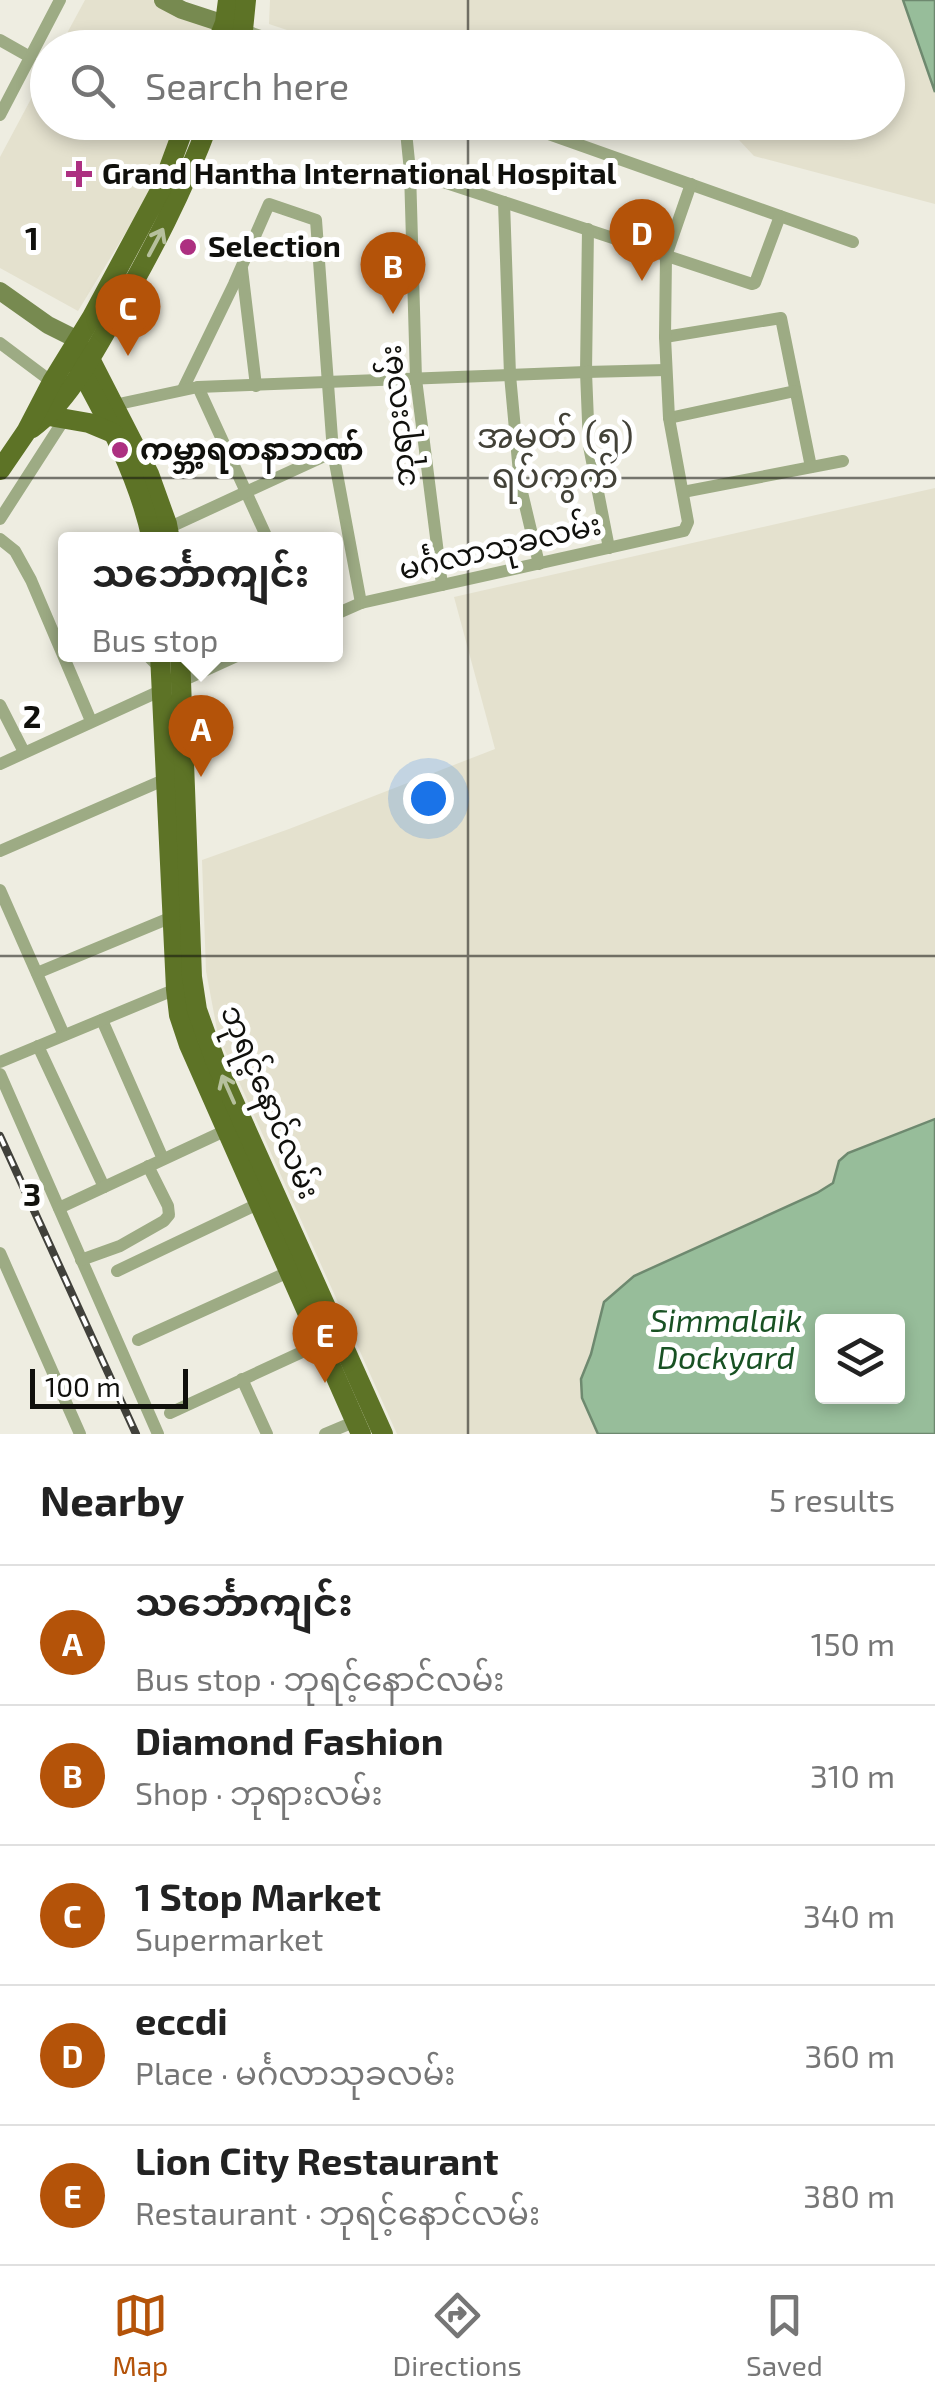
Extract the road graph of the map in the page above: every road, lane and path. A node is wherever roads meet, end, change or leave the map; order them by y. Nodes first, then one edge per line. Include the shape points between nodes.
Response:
1 (60, 0) edge
2 (163, 0) edge
3 (228, 0) edge
4 (246, 0) edge
5 (44, 30) edge
6 (227, 30) edge
7 (233, 30) edge
8 (235, 30) edge
9 (0, 40) edge
10 (30, 57) joint
11 (0, 115) edge
12 (179, 140) edge
13 (200, 140) edge
14 (407, 140) edge
15 (566, 140) edge
16 (410, 170) junction
17 (690, 184) junction
18 (504, 202) junction
19 (780, 216) junction
20 (588, 230) junction
21 (853, 242) dead end
22 (666, 256) junction
23 (242, 266) junction
24 (0, 291) edge
25 (665, 337) junction
26 (0, 343) edge
27 (80, 355) junction
28 (666, 370) junction
29 (586, 372) junction
30 (510, 375) junction
31 (416, 379) junction
32 (52, 382) junction
33 (326, 383) junction
34 (256, 386) junction
35 (190, 388) junction
36 (795, 391) junction
37 (114, 405) junction
38 (57, 417) junction
39 (669, 418) junction
40 (26, 432) junction
41 (113, 432) junction
42 (333, 452) junction
43 (843, 461) dead end
44 (811, 467) junction
45 (0, 470) edge
46 (246, 491) junction
47 (683, 492) junction
48 (0, 519) edge
49 (165, 532) edge
50 (166, 532) edge
51 (174, 532) edge
52 (264, 532) edge
53 (0, 540) edge
54 (609, 548) junction
55 (539, 564) junction
56 (442, 585) junction
57 (362, 603) junction
58 (343, 611) edge
59 (58, 643) edge
60 (66, 662) edge
61 (181, 662) edge
62 (224, 662) edge
63 (157, 667) edge
64 (182, 681) junction
65 (0, 705) edge
66 (91, 721) junction
67 (24, 752) junction
68 (0, 764) edge
69 (172, 772) junction
70 (0, 851) edge
71 (0, 890) edge
72 (4, 911) edge
73 (178, 922) junction
74 (37, 973) junction
75 (176, 989) junction
76 (102, 1020) junction
77 (64, 1035) junction
78 (38, 1046) junction
79 (0, 1062) edge
80 (0, 1074) edge
81 (235, 1126) junction
82 (163, 1160) junction
83 (148, 1166) junction
84 (104, 1187) junction
85 (268, 1200) junction
86 (59, 1208) junction
87 (0, 1253) edge
88 (81, 1260) junction
89 (297, 1267) junction
90 (117, 1271) dead end
91 (330, 1339) junction
92 (138, 1340) dead end
93 (242, 1379) junction
94 (170, 1413) dead end
95 (358, 1427) edge
96 (80, 1434) edge
97 (158, 1434) edge
98 (266, 1434) edge
99 (325, 1434) edge
100 (382, 1434) edge

1 - 5 street
2 - 6 main road
3 - 7 main road
4 - 8 main road
9 - 10 street
10 - 11 street
12 - 27 main road
27 -> 13 main road via 160,235
14 - 16 street, ဘုရားလမ်း
15 - 17 street
16 - 18 street
16 - 31 street, ဘုရားလမ်း
17 - 19 street
17 - 22 street, မင်္ဂလာသုခလမ်း
18 - 20 street
18 - 30 street
19 - 21 street
19 - 22 street via 754,284
20 - 22 street
20 - 29 street
22 - 25 street, မင်္ဂလာသုခလမ်း
23 - 33 street via 269,204 316,220
23 - 34 street
23 - 35 street
24 - 27 main road
25 - 28 street, မင်္ဂလာသုခလမ်း
25 - 36 street via 781,318
26 - 32 street
27 - 32 main road
27 - 37 main road
27 - 38 main road
27 - 41 main road
28 - 29 street
28 - 39 street, မင်္ဂလာသုခလမ်း
29 - 30 street
29 - 54 street via 589,446
30 - 31 street
30 - 55 street via 520,484
31 - 33 street
31 - 56 street, ဘုရားလမ်း
32 - 40 main road
33 - 34 street
33 - 42 street
34 - 35 street
35 - 37 street
35 - 46 street
36 - 39 street
36 - 44 street
37 - 50 main road via 149,474
38 - 40 main road
38 - 41 main road
38 - 48 street
39 - 47 street, မင်္ဂလာသုခလမ်း
40 - 45 main road
41 - 49 main road
42 - 46 street
42 - 57 street
43 - 44 street
44 - 47 street
46 - 51 street
46 - 52 street
47 - 54 street, မင်္ဂလာသုခလမ်း via 684,531
53 - 59 street via 15,551
54 - 55 street, မင်္ဂလာသုခလမ်း
55 - 56 street, မင်္ဂလာသုခလမ်း
56 - 57 street, မင်္ဂလာသုခလမ်း
57 - 58 street, မင်္ဂလာသုခလမ်း
60 - 66 street
61 - 64 main road, ဘုရင့်နောင်လမ်း
62 - 64 street
63 - 64 street
63 - 66 street
63 - 69 main road, ဘုရင့်နောင်လမ်း
64 - 69 main road, ဘုရင့်နောင်လမ်း
65 - 67 street
66 - 67 street
67 - 68 street
69 - 70 street
69 - 73 main road, ဘုရင့်နောင်လမ်း
71 - 72 street
72 - 74 street
73 - 74 street
73 - 75 main road, ဘုရင့်နောင်လမ်း
81 -> 73 main road, ဘုရင့်နောင်လမ်း via 197,1010
74 - 77 street
75 - 76 street
75 - 81 main road, ဘုရင့်နောင်လမ်း via 188,1045
76 - 77 street
76 - 82 street
77 - 78 street
78 - 79 street
78 - 84 street
80 - 86 street
81 - 82 street
81 - 85 main road, ဘုရင့်နောင်လမ်း
82 - 83 street
83 - 84 street
83 - 88 street via 169,1214 120,1246
84 - 86 street
85 - 89 main road, ဘုရင့်နောင်လမ်း
85 - 90 street
86 - 88 street
87 - 96 street
88 - 97 street
89 - 91 main road, ဘုရင့်နောင်လမ်း
89 - 92 street
91 - 93 street
91 - 95 main road, ဘုရင့်နောင်လမ်း
91 - 100 main road, ဘုရင့်နောင်လမ်း
93 - 94 street
93 - 98 street
95 - 99 street

